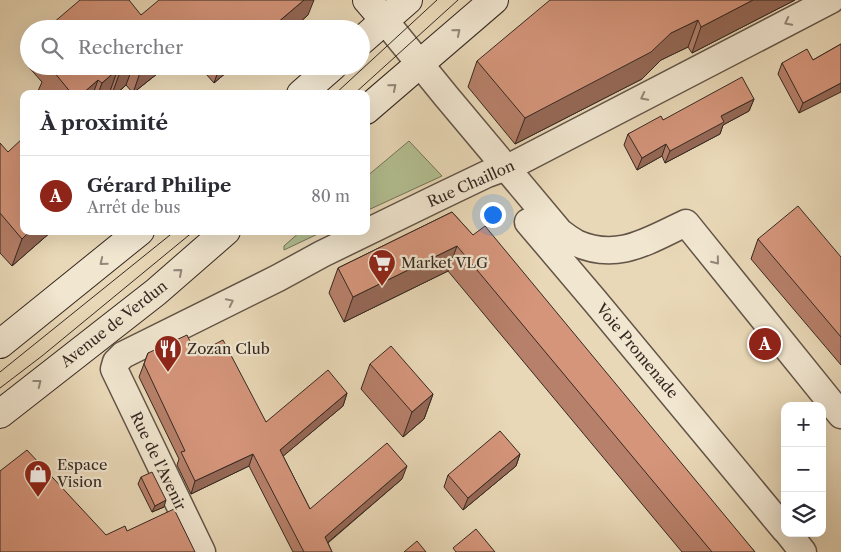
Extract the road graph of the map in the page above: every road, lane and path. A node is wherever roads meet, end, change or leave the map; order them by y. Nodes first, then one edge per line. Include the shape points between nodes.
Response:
1 (367, 0) edge
2 (408, 0) edge
3 (494, 0) edge
4 (831, 0) edge
5 (385, 21) junction
6 (370, 34) edge
7 (420, 64) junction
8 (323, 75) edge
9 (306, 90) edge
10 (370, 107) edge
11 (496, 171) junction
12 (370, 231) edge
13 (135, 235) edge
14 (221, 235) edge
15 (362, 235) edge
16 (0, 344) edge
17 (114, 369) joint
18 (0, 414) edge
19 (841, 416) edge
20 (781, 525) edge
21 (791, 537) edge
22 (202, 552) edge
23 (803, 552) edge

1 - 5 main road, Voie Promenade
2 - 5 main road
7 -> 3 main road
4 -> 11 street, Rue Chaillon
5 - 6 main road
5 - 7 street, Voie Promenade
10 -> 7 main road
7 - 11 street, Voie Promenade
8 - 9 main road
12 -> 11 street, Rue Chaillon
11 -> 19 street via 560,232 592,249 629,248 686,223
11 - 20 street, Voie Promenade via 595,300
13 -> 16 main road
18 -> 14 main road, Avenue de Verdun via 156,292
17 -> 15 street, Rue Chaillon via 123,356
17 - 22 street, Rue de l'Avenir
21 - 23 street

